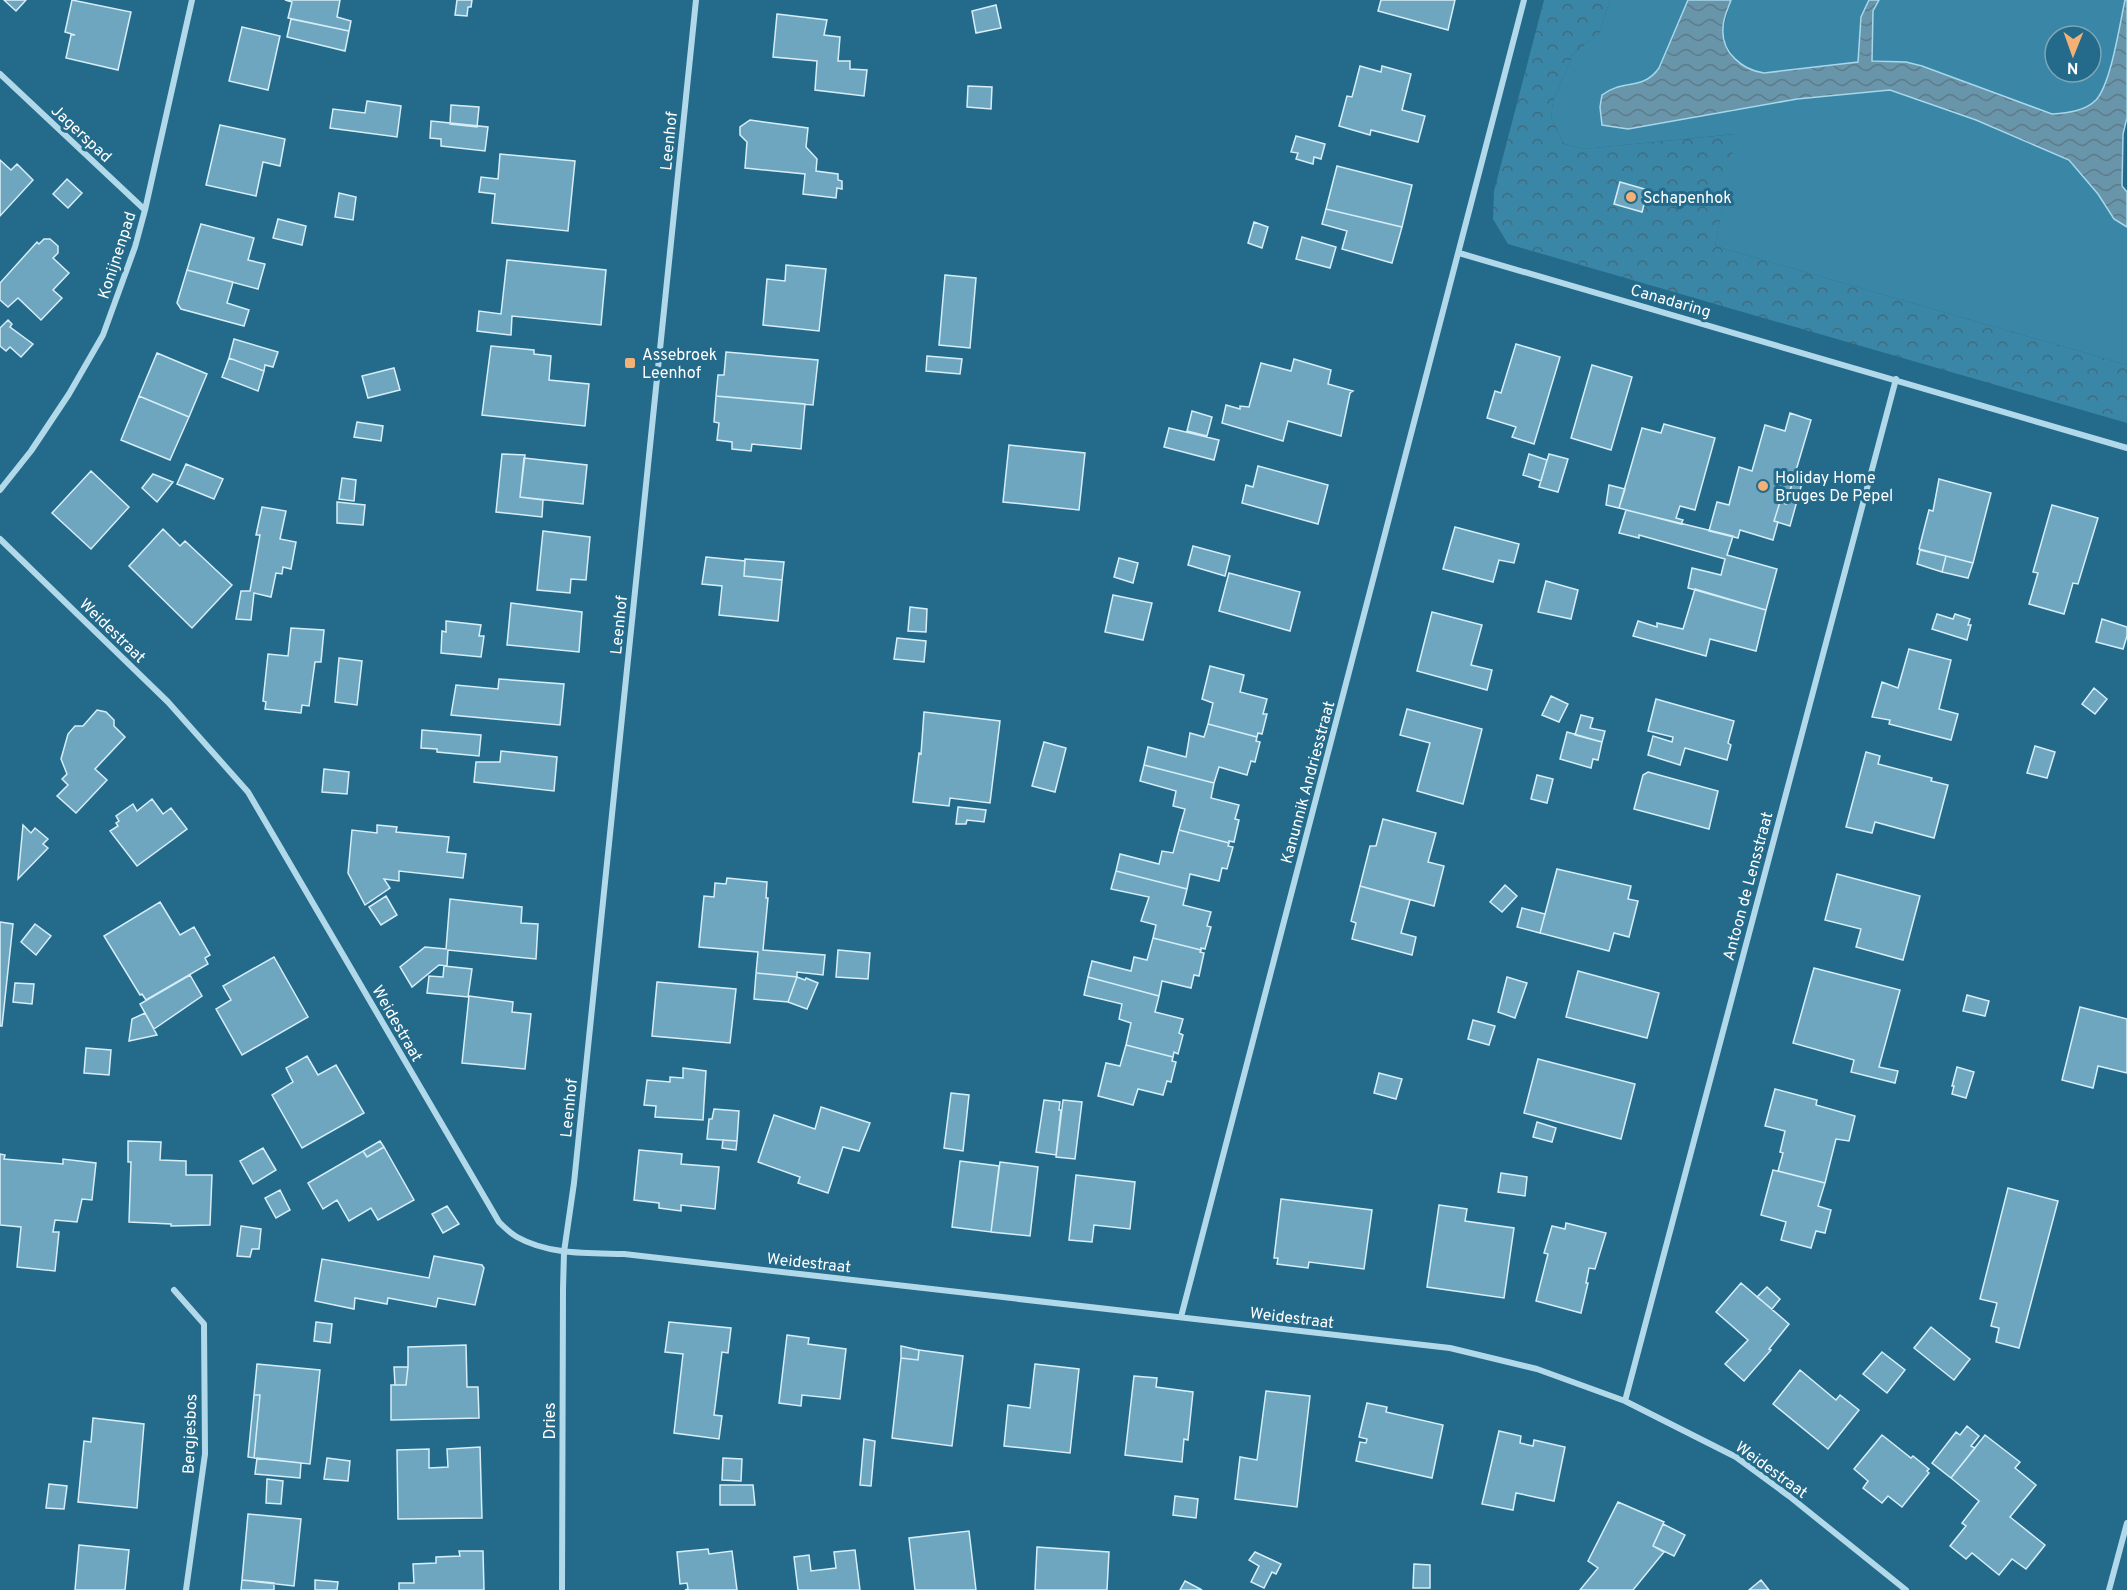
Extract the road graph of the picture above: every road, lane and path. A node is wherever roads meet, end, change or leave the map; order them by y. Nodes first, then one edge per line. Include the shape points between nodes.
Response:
1 (192, 0) edge
2 (696, 0) edge
3 (1524, 0) edge
4 (0, 74) edge
5 (145, 210) junction
6 (1459, 253) junction
7 (1896, 379) junction
8 (2127, 448) edge
9 (0, 490) edge
10 (0, 539) edge
11 (564, 1252) junction
12 (174, 1290) dead end
13 (1181, 1317) junction
14 (1625, 1401) junction
15 (2127, 1523) edge
16 (186, 1590) edge
17 (562, 1590) edge
18 (1906, 1590) edge
19 (2109, 1590) edge

1 - 5 street, Konijnenpad
2 - 11 street, Leenhof
3 - 6 street
4 - 5 street, Jagerspad
5 - 9 street, Konijnenpad via 103,335 63,403
6 - 7 street, Canadaring
6 - 13 street, Kanunnik Andriesstraat
7 - 8 street, Canadaring
7 - 14 street, Antoon de Lensstraat
10 - 11 street, Weidestraat via 168,702 248,792 499,1222 516,1237
11 - 13 street, Weidestraat via 624,1254
11 - 17 street, Dries
12 - 16 street, Bergjesbos via 204,1324 205,1454
13 - 14 street, Weidestraat via 1449,1348 1537,1369
14 - 18 street, Weidestraat via 1736,1457
15 - 19 street

